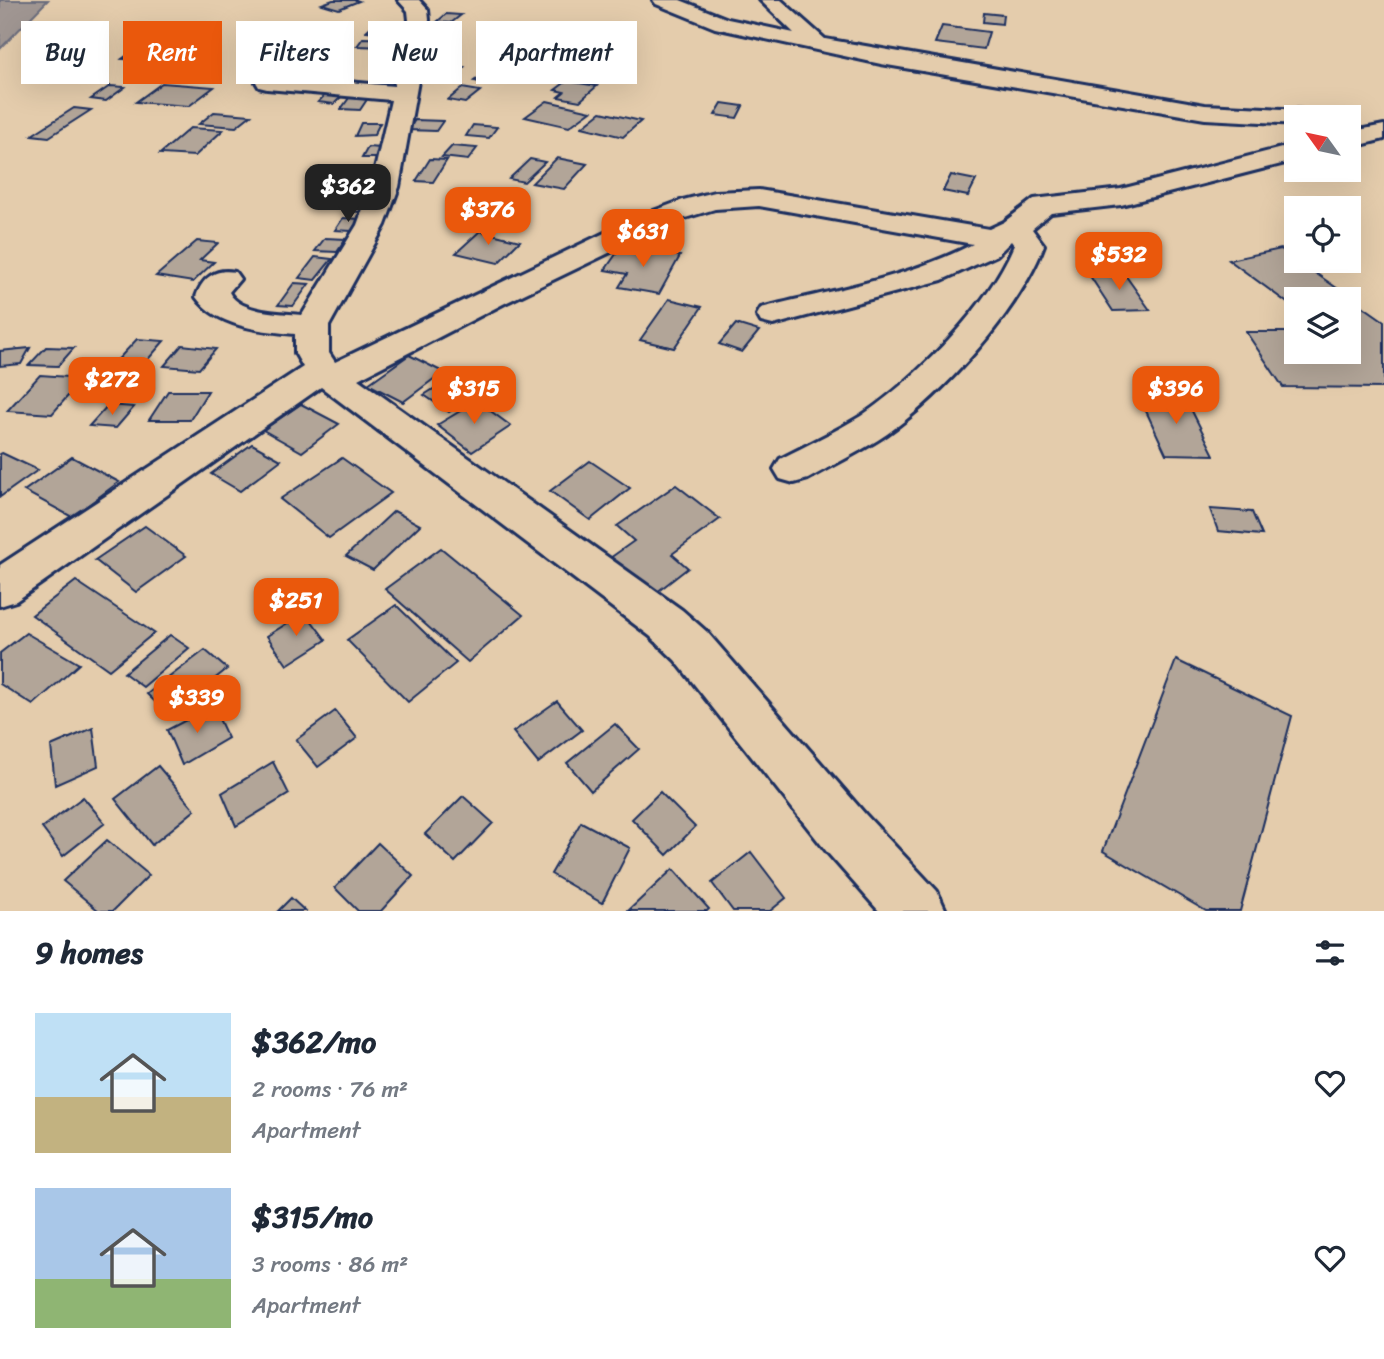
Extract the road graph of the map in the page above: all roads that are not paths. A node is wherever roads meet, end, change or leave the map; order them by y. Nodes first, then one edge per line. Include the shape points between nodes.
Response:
1 (408, 0) edge
2 (663, 0) edge
3 (770, 0) edge
4 (817, 43) junction
5 (290, 84) edge
6 (404, 94) junction
7 (1284, 116) edge
8 (1362, 121) edge
9 (1384, 122) edge
10 (1384, 132) edge
11 (1362, 137) edge
12 (1284, 155) edge
13 (1008, 233) junction
14 (224, 279) dead end
15 (773, 315) dead end
16 (312, 326) junction
17 (327, 374) junction
18 (794, 469) dead end
19 (0, 588) edge
20 (917, 911) edge

1 - 6 street via 418,10 419,20
2 - 4 street via 722,24
3 - 4 street
4 - 7 street via 1205,112
5 - 6 street
6 - 16 street via 385,187 371,225
8 - 9 street
10 - 11 street
12 - 13 street via 1121,197 1044,205
13 - 15 street via 991,248 943,269
13 - 17 street via 977,238 760,198 711,201 669,215 478,301
13 - 18 street via 1029,245 1026,259 947,360 885,417
14 - 16 street via 212,298 224,308 261,321
16 - 17 street via 312,352
17 - 19 street
17 - 20 street via 675,631

